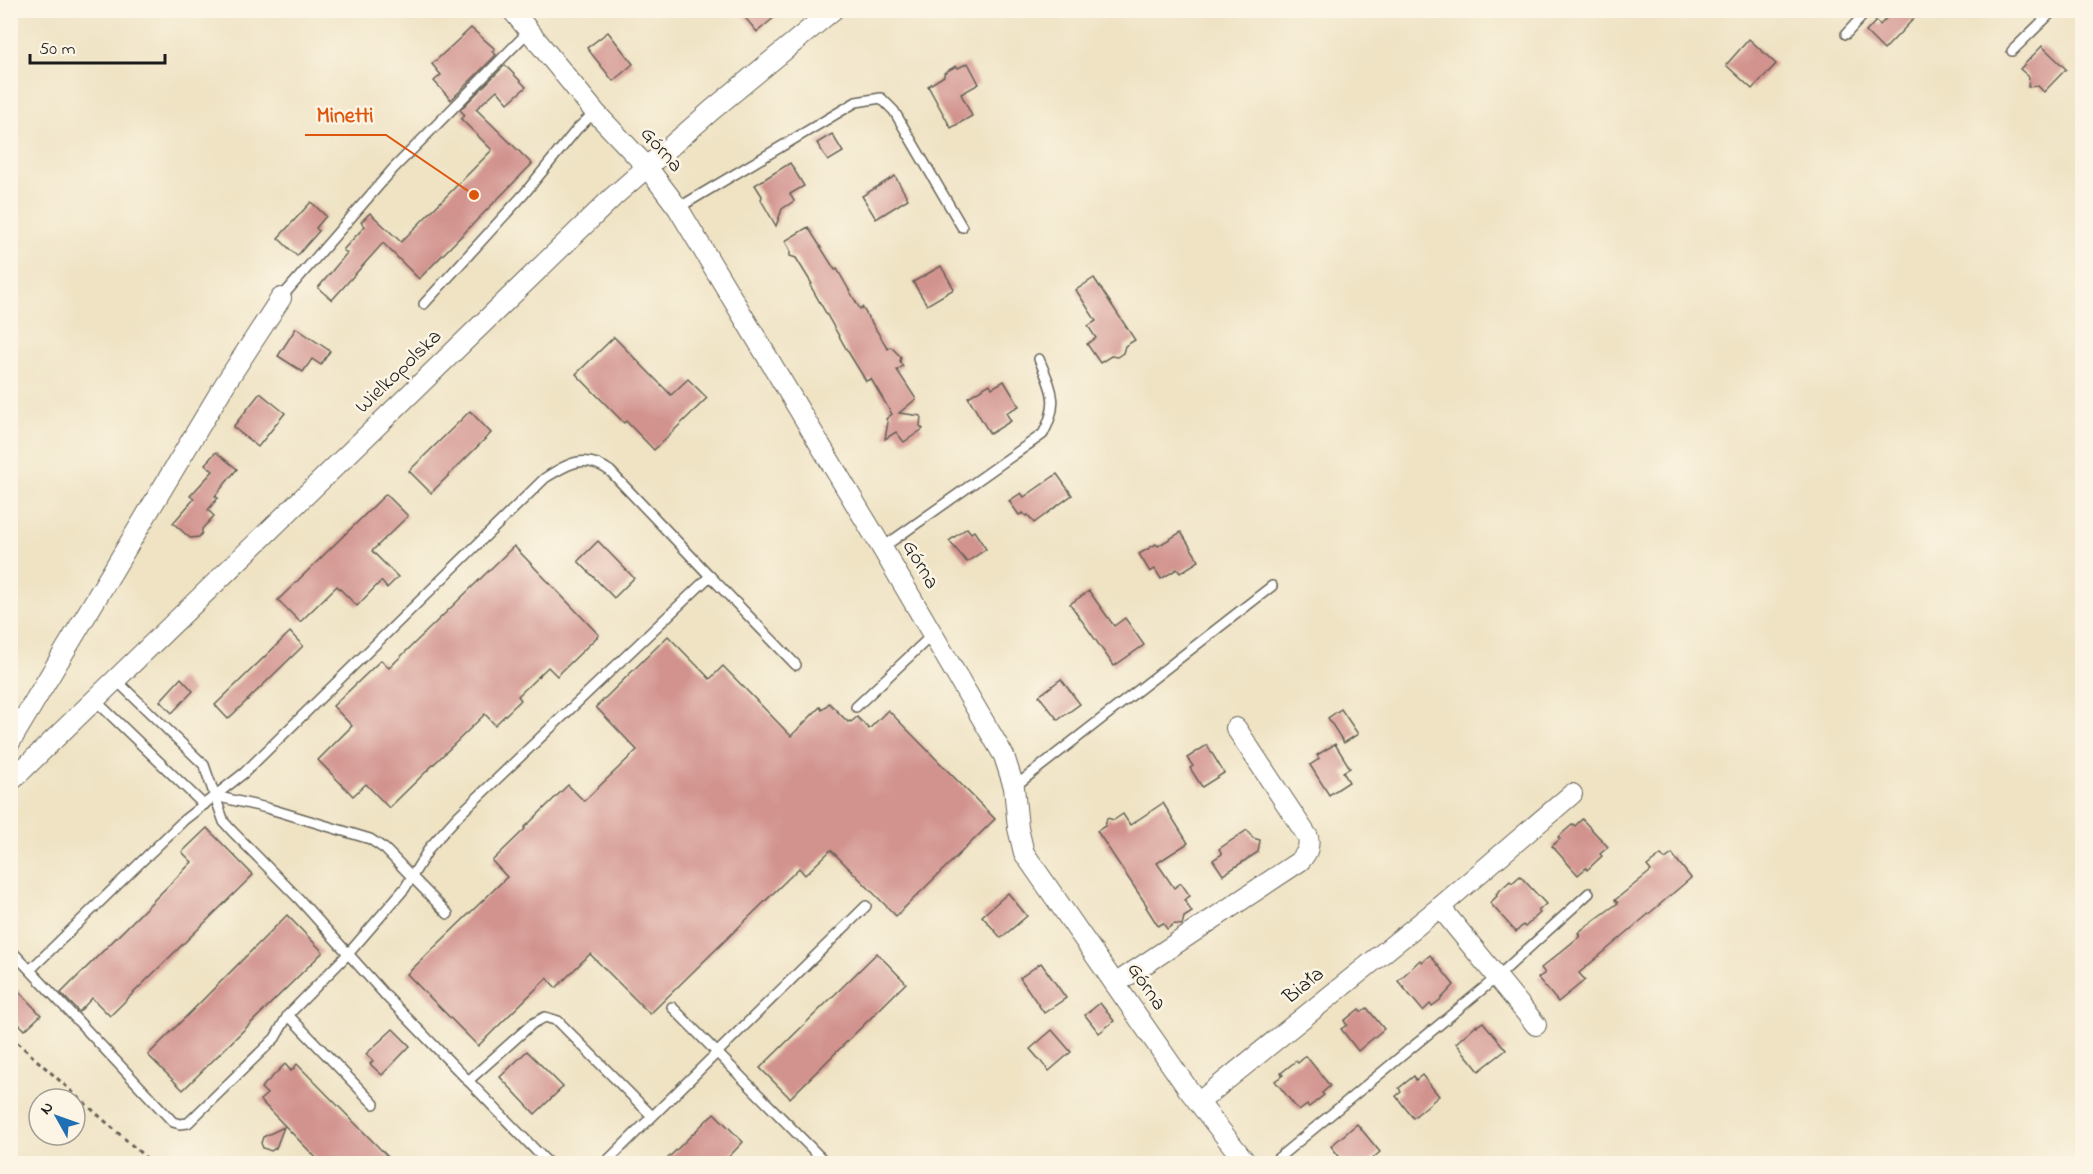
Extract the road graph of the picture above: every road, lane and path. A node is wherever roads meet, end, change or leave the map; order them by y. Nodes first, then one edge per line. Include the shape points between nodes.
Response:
1 (512, 10) edge
2 (833, 10) edge
3 (1868, 10) edge
4 (2054, 10) edge
5 (530, 30) junction
6 (1846, 34) dead end
7 (2012, 51) dead end
8 (595, 112) junction
9 (646, 167) junction
10 (678, 208) junction
11 (962, 227) dead end
12 (281, 298) joint
13 (424, 304) dead end
14 (1039, 359) dead end
15 (882, 548) junction
16 (710, 576) junction
17 (1272, 586) dead end
18 (933, 634) junction
19 (796, 665) dead end
20 (116, 680) junction
21 (95, 700) junction
22 (856, 707) dead end
23 (1236, 728) dead end
24 (10, 742) edge
25 (10, 782) edge
26 (1014, 788) junction
27 (1572, 794) dead end
28 (215, 796) junction
29 (204, 805) junction
30 (412, 876) junction
31 (1589, 893) dead end
32 (866, 906) dead end
33 (1440, 907) junction
34 (448, 914) dead end
35 (10, 950) edge
36 (348, 954) junction
37 (30, 970) junction
38 (1497, 977) junction
39 (1115, 984) junction
40 (672, 1007) dead end
41 (288, 1015) junction
42 (1536, 1025) dead end
43 (10, 1036) edge
44 (717, 1052) junction
45 (468, 1081) junction
46 (1198, 1102) junction
47 (374, 1104) dead end
48 (652, 1116) junction
49 (153, 1164) edge
50 (549, 1164) edge
51 (604, 1164) edge
52 (827, 1164) edge
53 (1247, 1164) edge
54 (1270, 1164) edge

1 - 5 street, Górna
2 - 9 street, Wielkopolska
3 - 6 lane
4 - 7 lane
5 - 8 street, Górna
5 - 12 lane via 393,169
8 - 9 street, Górna
8 - 13 lane
9 - 10 street, Górna
9 - 20 street, Wielkopolska
10 - 11 lane via 856,102 881,99 894,111
10 - 15 street, Górna
12 - 24 street
14 - 15 lane via 1054,402 1043,434
15 - 18 street, Górna
16 - 19 lane
16 - 28 lane via 610,471 590,461 562,467 545,478 244,773
16 - 30 lane via 458,816 430,847
17 - 26 lane
18 - 22 lane
18 - 26 street, Górna via 1004,756
20 - 21 street, Wielkopolska
20 - 28 lane via 204,765
21 - 25 street, Wielkopolska
21 - 29 lane
23 - 39 street via 1308,837 1306,853 1300,861
26 - 39 street, Górna via 1024,853
27 - 33 street, Biała
28 - 29 lane
28 - 30 lane via 370,839
28 - 36 lane via 224,822
29 - 37 lane
30 - 34 lane
30 - 36 lane
31 - 38 lane
32 - 44 lane
33 - 38 street
33 - 46 street, Biała
35 - 37 lane
36 - 41 lane
36 - 45 lane
37 - 41 lane via 173,1122 180,1124 188,1123 275,1038
38 - 42 street
38 - 54 lane
39 - 46 street, Górna
40 - 44 lane
41 - 47 lane
43 - 49 path
44 - 48 lane
44 - 52 lane
45 - 48 lane via 545,1017 558,1021
45 - 50 lane
46 - 53 street, Górna
48 - 51 lane

